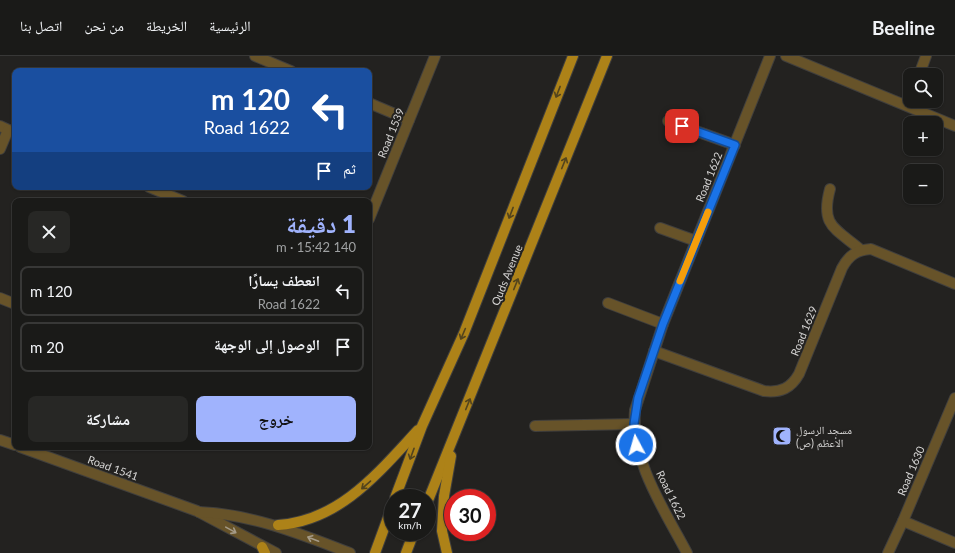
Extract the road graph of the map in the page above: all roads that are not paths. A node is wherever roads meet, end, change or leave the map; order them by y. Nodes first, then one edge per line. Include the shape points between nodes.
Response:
1 (255, 56) edge
2 (435, 56) edge
3 (573, 56) edge
4 (607, 56) edge
5 (770, 56) edge
6 (786, 56) edge
7 (926, 56) edge
8 (285, 68) edge
9 (922, 68) edge
10 (903, 100) edge
11 (372, 104) edge
12 (920, 108) edge
13 (410, 120) junction
14 (668, 121) dead end
15 (955, 126) edge
16 (8, 130) edge
17 (735, 145) junction
18 (0, 149) edge
19 (830, 189) dead end
20 (156, 190) edge
21 (176, 198) edge
22 (372, 212) edge
23 (660, 228) dead end
24 (696, 241) junction
25 (861, 250) junction
26 (955, 284) edge
27 (0, 298) edge
28 (12, 303) edge
29 (608, 303) dead end
30 (663, 324) junction
31 (654, 351) junction
32 (955, 398) edge
33 (634, 424) junction
34 (422, 426) junction
35 (535, 426) dead end
36 (0, 440) edge
37 (453, 440) junction
38 (12, 444) edge
39 (28, 450) edge
40 (398, 489) edge
41 (432, 489) edge
42 (197, 512) junction
43 (903, 521) junction
44 (278, 525) junction
45 (384, 528) edge
46 (411, 541) edge
47 (955, 543) edge
48 (264, 550) edge
49 (276, 553) edge
50 (350, 553) edge
51 (375, 553) edge
52 (406, 553) edge
53 (447, 553) edge
54 (687, 553) edge
55 (888, 553) edge

1 - 8 street
2 - 13 street, Road 1539
3 -> 34 main road, Quds Avenue via 464,333
37 -> 4 main road, Quds Avenue
5 - 17 street, Road 1622
6 - 10 street
7 - 9 street
11 - 13 street
12 - 15 street
13 - 22 street, Road 1539
14 - 17 street, Road 1622
16 - 18 street
17 - 24 street, Road 1622
19 - 25 street via 826,204 828,220
20 - 21 street
23 - 24 street
24 - 30 street, Road 1622
25 - 26 street via 881,252
25 - 31 street, Road 1629 via 853,253 844,264 799,374 794,383 785,390 764,391
27 - 28 street
29 - 30 street
30 - 31 street, Road 1622
31 - 33 street, Road 1622 via 638,398
32 - 43 street, Road 1630
33 - 35 street
33 - 54 street, Road 1622 via 636,445 646,471
34 -> 40 main road, Quds Avenue
34 -> 44 main road via 354,495 315,517 294,524
36 - 38 street
37 - 41 main road, Quds Avenue
37 - 53 main road via 444,496 442,531
39 - 42 street, Road 1541
42 - 44 street, Road 1541 via 235,515
42 -> 48 street, Road 1541
43 - 47 street
43 - 55 street, Road 1630
50 -> 44 street, Road 1541
45 - 51 main road
46 - 52 main road
48 - 49 street, Road 1541

